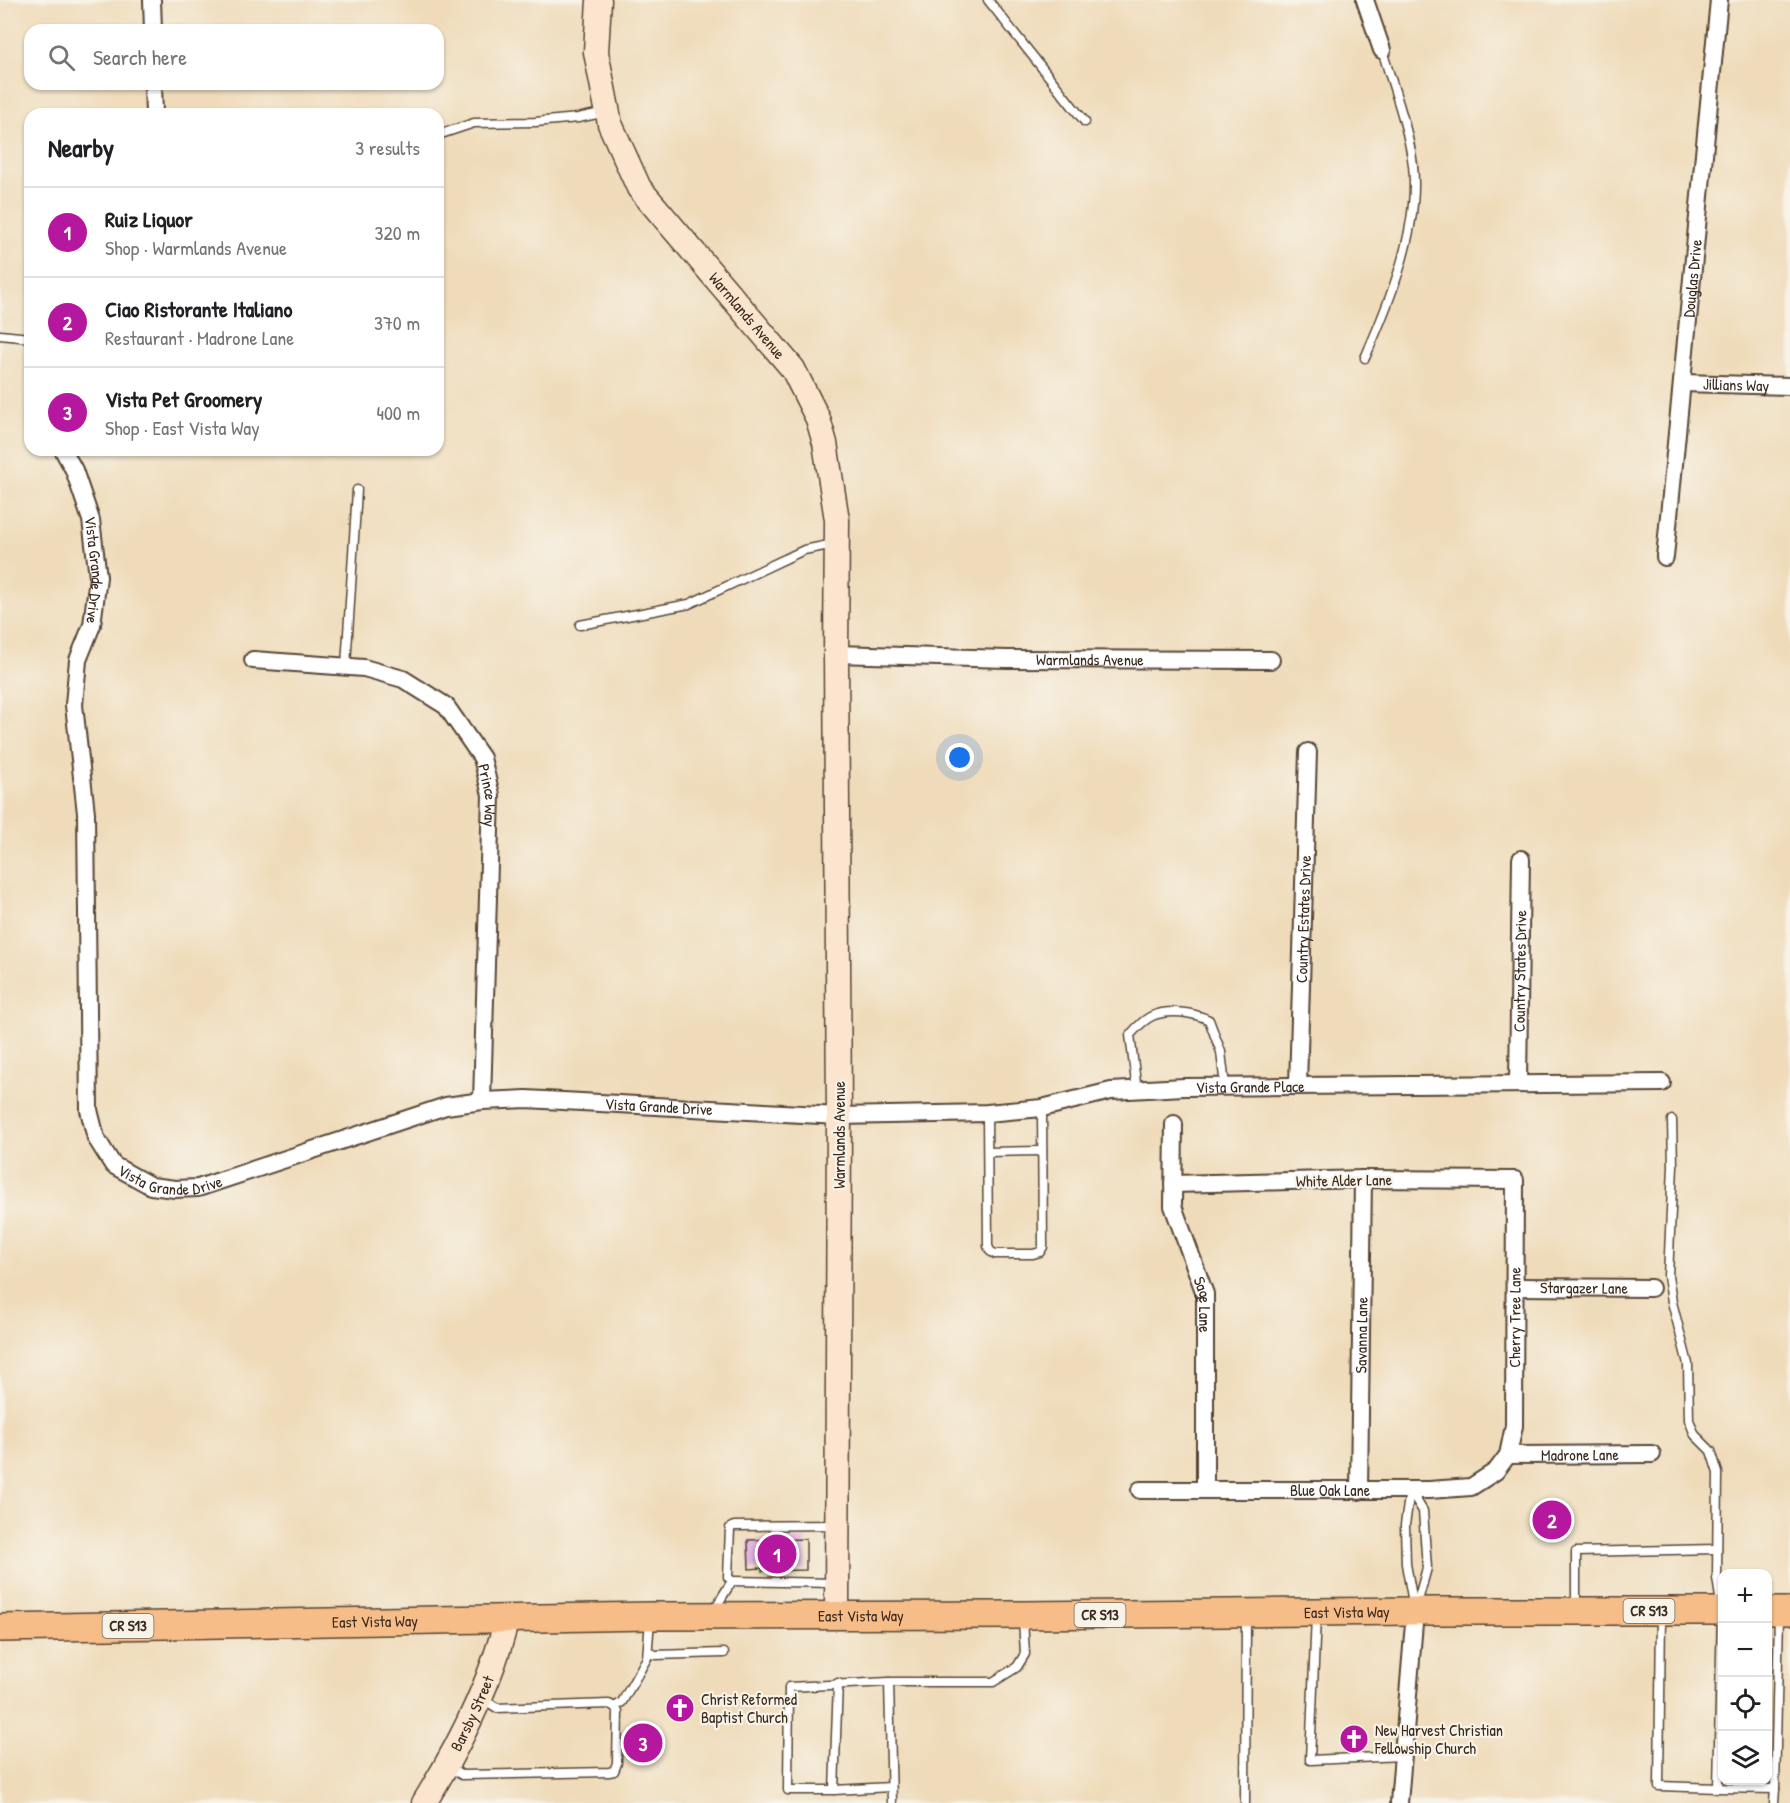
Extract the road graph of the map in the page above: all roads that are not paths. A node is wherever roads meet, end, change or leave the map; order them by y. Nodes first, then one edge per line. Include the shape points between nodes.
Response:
1 (152, 0) edge
2 (599, 0) edge
3 (988, 0) edge
4 (1365, 0) edge
5 (1719, 0) edge
6 (153, 24) edge
7 (1382, 50) joint
8 (153, 90) edge
9 (154, 108) edge
10 (608, 111) junction
11 (1085, 122) dead end
12 (444, 133) edge
13 (0, 335) edge
14 (24, 337) edge
15 (1365, 358) dead end
16 (1682, 383) junction
17 (1790, 386) edge
18 (66, 456) edge
19 (357, 490) dead end
20 (837, 543) junction
21 (1665, 557) dead end
22 (580, 625) dead end
23 (836, 654) junction
24 (253, 660) dead end
25 (1271, 660) dead end
26 (346, 666) junction
27 (1308, 752) dead end
28 (1521, 859) dead end
29 (1518, 1083) junction
30 (1662, 1083) dead end
31 (1298, 1085) junction
32 (1225, 1086) junction
33 (1137, 1089) junction
34 (482, 1101) junction
35 (1042, 1108) junction
36 (987, 1113) junction
37 (840, 1116) junction
38 (1672, 1120) dead end
39 (1174, 1124) dead end
40 (1042, 1151) junction
41 (988, 1152) junction
42 (1362, 1179) junction
43 (1515, 1180) joint
44 (1173, 1184) junction
45 (1515, 1287) junction
46 (1652, 1288) dead end
47 (1652, 1454) dead end
48 (1508, 1455) junction
49 (1140, 1490) dead end
50 (1205, 1490) junction
51 (1410, 1490) junction
52 (1359, 1491) junction
53 (837, 1526) junction
54 (1717, 1549) junction
55 (732, 1581) junction
56 (837, 1583) junction
57 (1718, 1585) edge
58 (1415, 1611) junction
59 (1576, 1611) junction
60 (1662, 1611) junction
61 (1718, 1611) edge
62 (1779, 1611) edge
63 (1316, 1612) junction
64 (1246, 1613) junction
65 (837, 1615) junction
66 (1023, 1615) junction
67 (650, 1616) junction
68 (711, 1616) junction
69 (507, 1618) junction
70 (1722, 1623) edge
71 (0, 1628) edge
72 (648, 1652) junction
73 (724, 1653) dead end
74 (889, 1682) junction
75 (838, 1683) junction
76 (479, 1696) junction
77 (615, 1707) junction
78 (1403, 1756) junction
79 (447, 1766) junction
80 (891, 1787) junction
81 (1718, 1788) junction
82 (1775, 1789) junction
83 (834, 1790) junction
84 (424, 1803) edge
85 (892, 1803) edge
86 (1245, 1803) edge
87 (1399, 1803) edge
88 (1774, 1803) edge

1 - 6 street
2 - 10 street, Warmlands Avenue via 596,52
3 - 11 lane
4 - 7 street
5 - 16 street, Douglas Drive
7 - 15 lane via 1407,136 1414,180 1404,250 1393,290
8 - 9 street
10 - 12 lane via 535,122 474,123
10 - 20 street, Warmlands Avenue via 639,188 793,369 819,419 837,520
13 - 14 lane
16 - 17 street, Jillians Way
16 - 21 street, Douglas Drive
18 - 34 street, Vista Grande Drive via 91,520 98,577 93,625 78,660 74,705 86,813 89,1110 96,1138 113,1165 151,1186 198,1188 446,1106
19 - 26 lane
20 - 22 lane via 804,550 689,604
20 - 23 street, Warmlands Avenue
23 - 25 street, Warmlands Avenue
23 - 37 street, Warmlands Avenue
24 - 26 street, Prince Way
26 - 34 street, Prince Way via 403,679 446,706 482,758 491,795
27 - 31 street, Country Estates Drive
28 - 29 street, Country States Drive
29 - 30 street, Vista Grande Place
29 - 31 street, Vista Grande Place
31 - 32 street, Vista Grande Place
32 - 33 street, Vista Grande Place
32 - 33 lane via 1221,1052 1209,1020 1199,1015 1167,1013 1152,1016 1130,1035
33 - 35 street, Vista Grande Place via 1111,1091
34 - 37 street, Vista Grande Drive via 526,1099
35 - 36 street, Vista Grande Place
35 - 40 lane
36 - 37 street, Vista Grande Place
36 - 41 lane
37 - 53 street, Warmlands Avenue
38 - 54 lane via 1668,1276 1688,1364 1689,1420 1695,1435 1711,1451 1718,1473
39 - 44 street, Sage Lane
40 - 41 lane
40 - 41 lane via 1043,1247 1033,1254 990,1251
42 - 43 street, White Alder Lane
42 - 44 street, White Alder Lane
42 - 52 street, Savanna Lane
43 - 45 street, Cherry Tree Lane
44 - 50 street, Sage Lane via 1173,1206 1205,1294
45 - 46 street, Stargazer Lane
45 - 48 street, Cherry Tree Lane via 1514,1426
47 - 48 street, Madrone Lane
48 - 51 street, Blue Oak Lane via 1496,1471 1471,1486
49 - 50 street, Blue Oak Lane
50 - 52 street, Blue Oak Lane
51 - 52 street, Blue Oak Lane
51 - 58 lane via 1405,1525 1406,1564
51 - 58 lane via 1424,1511 1428,1568
53 - 55 lane via 730,1528
53 - 56 street, Warmlands Avenue
54 - 57 lane
54 - 59 lane via 1576,1552
55 - 56 lane
55 - 68 lane
56 - 65 street, Warmlands Avenue
58 - 59 main road, East Vista Way / CR S13
58 - 63 main road, East Vista Way / CR S13
58 - 78 street
59 - 60 main road, East Vista Way / CR S13
60 - 61 main road, East Vista Way / CR S13
60 - 81 lane via 1659,1786
62 - 82 lane
63 - 64 main road, East Vista Way / CR S13
63 - 78 lane via 1310,1760
64 - 66 main road, East Vista Way / CR S13
64 - 86 lane
65 - 66 main road, East Vista Way / CR S13
65 - 68 main road, East Vista Way / CR S13
66 - 74 lane via 1025,1654 1017,1667 993,1682
67 - 68 main road, East Vista Way / CR S13
67 - 69 main road, East Vista Way / CR S13
67 - 72 lane
69 - 71 main road, East Vista Way / CR S13
69 - 76 street, Barsby Street via 499,1651
70 - 81 lane
72 - 73 lane
72 - 77 lane via 622,1702
74 - 75 lane
74 - 80 lane
75 - 83 lane
75 - 83 lane via 789,1687 788,1790
76 - 77 lane via 497,1708 609,1704
76 - 79 street, Barsby Street
77 - 79 lane via 618,1722 614,1771 462,1775
78 - 87 street
79 - 84 street, Barsby Street
80 - 83 lane
80 - 85 lane
81 - 82 lane
82 - 88 lane

